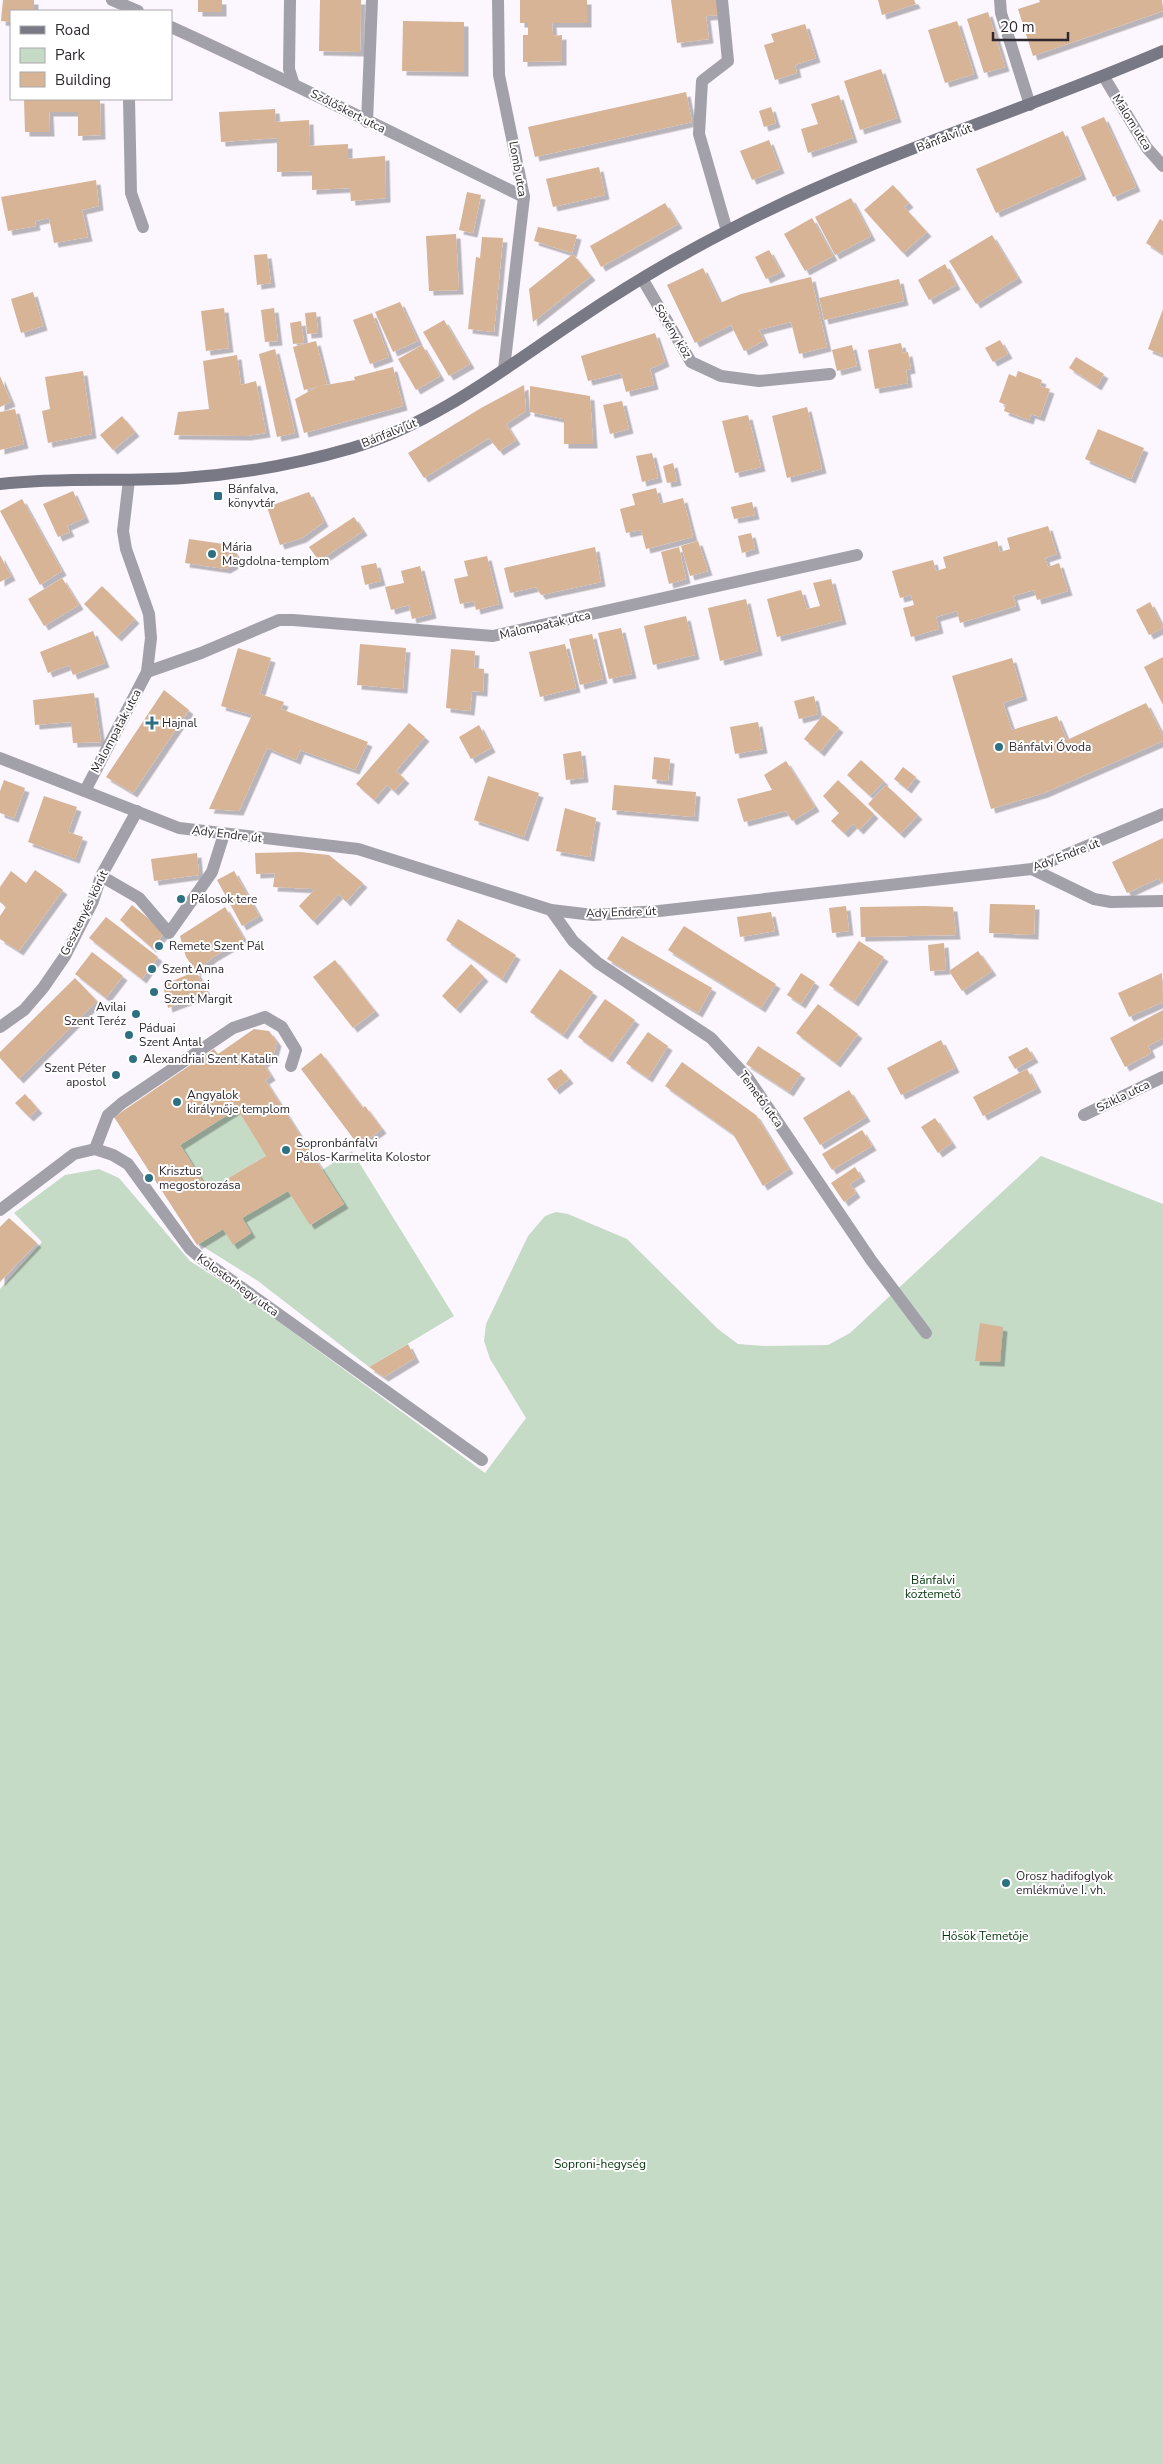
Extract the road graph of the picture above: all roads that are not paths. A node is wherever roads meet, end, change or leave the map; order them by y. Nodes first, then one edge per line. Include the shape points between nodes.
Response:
1 (112, 0) edge
2 (290, 0) edge
3 (372, 0) edge
4 (498, 0) edge
5 (722, 0) edge
6 (1000, 0) edge
7 (130, 7) edge
8 (172, 27) edge
9 (1163, 51) edge
10 (1104, 77) junction
11 (293, 82) junction
12 (129, 100) edge
13 (1030, 105) junction
14 (367, 122) junction
15 (1163, 166) edge
16 (524, 197) junction
17 (142, 227) dead end
18 (727, 231) junction
19 (643, 280) junction
20 (504, 369) junction
21 (830, 374) dead end
22 (129, 480) junction
23 (0, 484) edge
24 (857, 555) dead end
25 (147, 672) junction
26 (0, 758) edge
27 (85, 790) junction
28 (137, 811) junction
29 (1163, 814) edge
30 (224, 834) junction
31 (1032, 869) junction
32 (102, 876) junction
33 (1163, 901) edge
34 (551, 910) junction
35 (0, 1027) edge
36 (291, 1066) dead end
37 (1163, 1077) edge
38 (1084, 1115) dead end
39 (95, 1150) junction
40 (0, 1210) edge
41 (926, 1333) dead end
42 (482, 1460) dead end

1 - 7 street
2 - 11 street via 289,69
3 - 14 street
4 - 16 street, Lomb utca via 499,75
5 - 18 street via 728,61 702,82 699,134
6 - 13 street via 1001,13
8 - 11 street, Szőlőskert utca
9 - 10 street, Bánfalvi út
10 - 13 street, Bánfalvi út
10 - 15 street, Malom utca via 1147,148
11 - 14 street, Szőlőskert utca
12 - 17 street via 131,193
13 - 18 street, Bánfalvi út via 809,190
14 - 16 street, Szőlőskert utca
16 - 20 street, Lomb utca
18 - 19 street, Bánfalvi út
19 - 20 street, Bánfalvi út
19 - 21 street, Sövény köz via 691,362 722,376 760,381
20 - 22 street, Bánfalvi út via 412,426 351,448 284,465 237,472
22 - 23 street, Bánfalvi út via 28,480
22 - 25 street, Malompatak utca via 123,531 149,614 151,638
24 - 25 street, Malompatak utca via 493,636 279,620
25 - 27 street, Malompatak utca
26 - 27 street, Ady Endre út
27 - 28 street, Ady Endre út
28 - 30 street, Ady Endre út via 179,828
28 - 32 street, Gesztenyés körút
29 - 31 street, Ady Endre út
30 - 32 street via 212,872 168,933 139,898
30 - 34 street, Ady Endre út via 358,849
31 - 33 street via 1094,899 1111,902
31 - 34 street, Ady Endre út via 658,911 592,914
32 - 35 street, Gesztenyés körút via 93,902 65,956 24,1010
34 - 41 street, Temető utca via 573,941 598,963 711,1038 748,1078 865,1252
36 - 39 street via 296,1050 282,1027 266,1017 233,1028 122,1102 108,1115
37 - 38 street, Szikla utca
39 - 40 street via 74,1154
39 - 42 street, Kolostorhegy utca via 128,1164 190,1249

